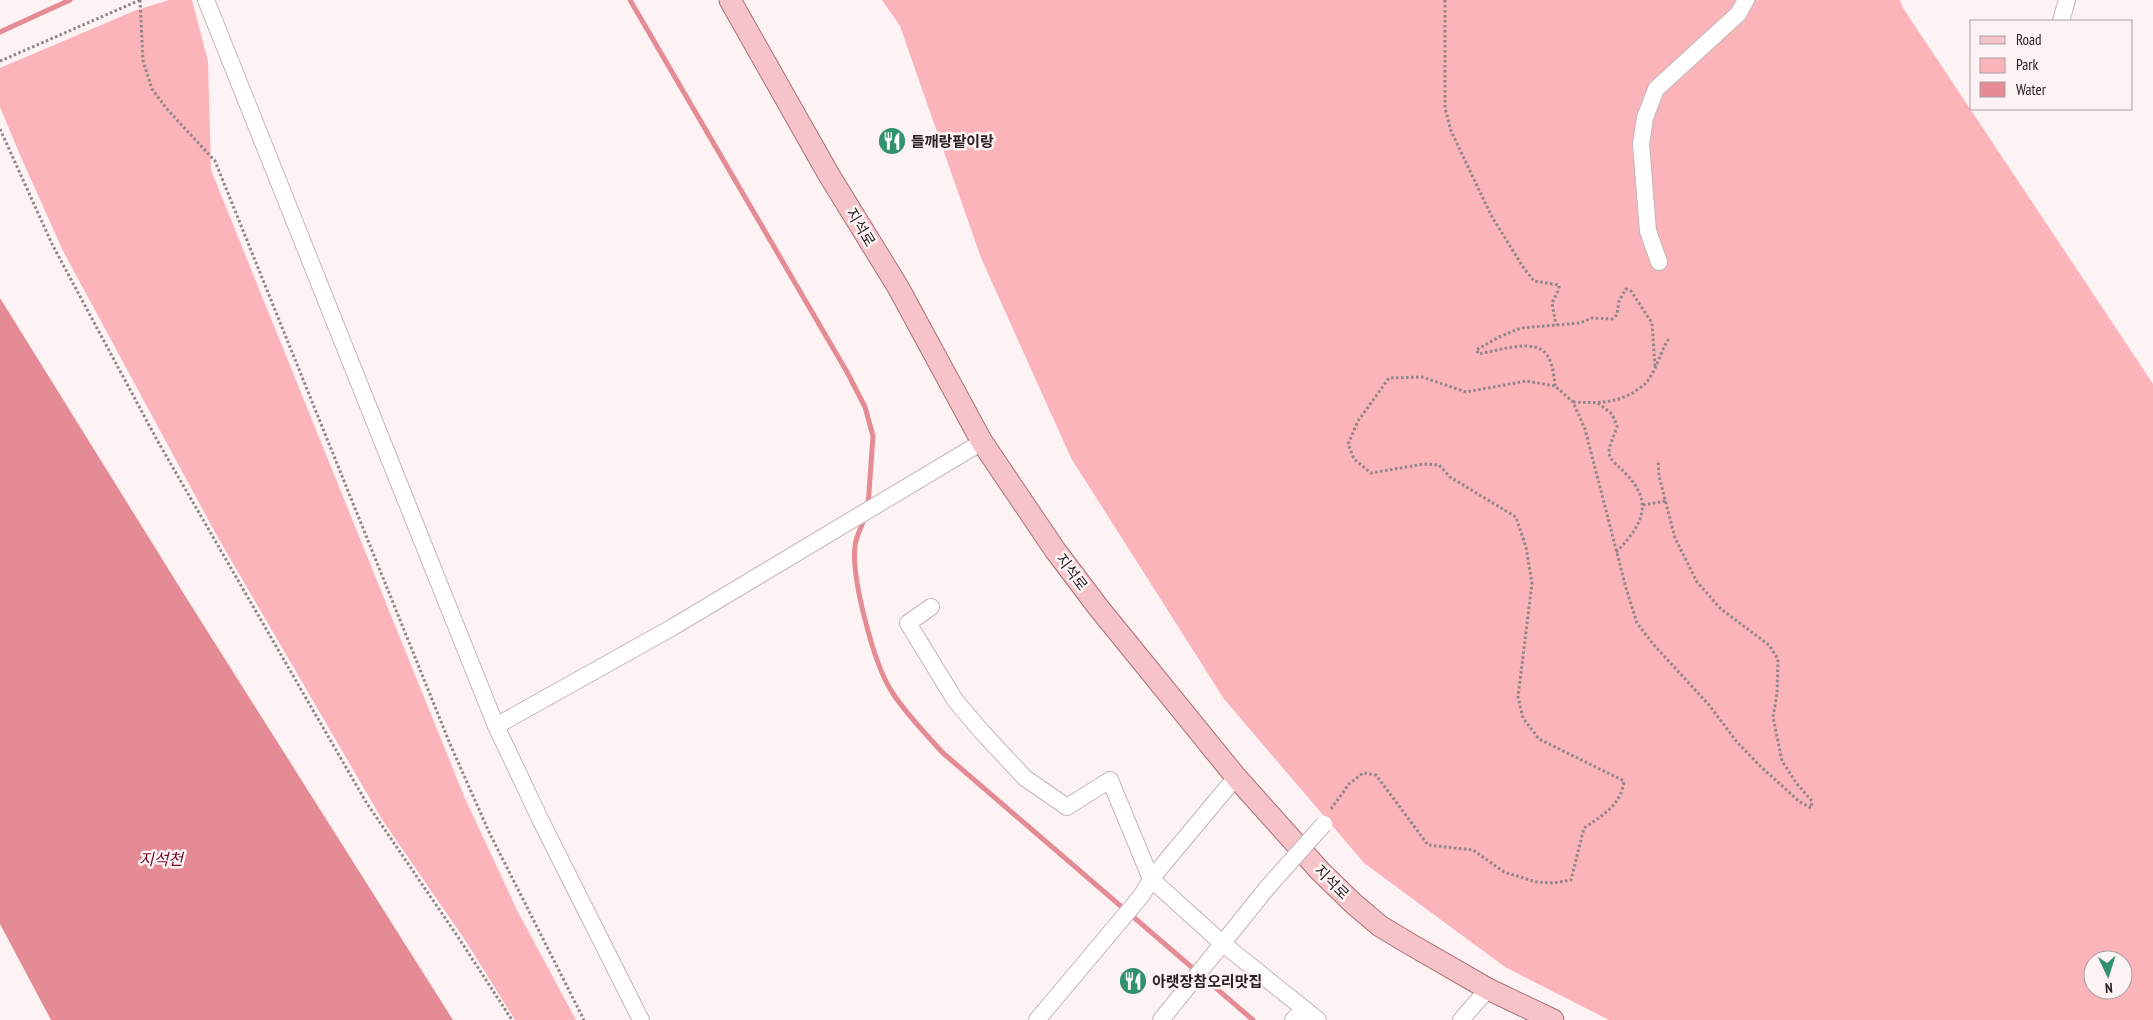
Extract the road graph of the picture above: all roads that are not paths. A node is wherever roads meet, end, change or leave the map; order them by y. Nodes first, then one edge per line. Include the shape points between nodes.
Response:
1 (206, 0) edge
2 (730, 0) edge
3 (1746, 0) edge
4 (2067, 0) edge
5 (2061, 20) edge
6 (1659, 262) dead end
7 (982, 442) junction
8 (931, 607) dead end
9 (496, 726) junction
10 (1236, 777) junction
11 (1324, 824) dead end
12 (1151, 879) junction
13 (1218, 949) junction
14 (1488, 989) junction
15 (1305, 1009) junction
16 (641, 1020) edge
17 (1037, 1020) edge
18 (1160, 1020) edge
19 (1293, 1020) edge
20 (1318, 1020) edge
21 (1461, 1020) edge
22 (1553, 1020) edge

1 - 9 street
2 - 7 main road, 지석로 via 829,175 898,287
3 - 6 street via 1738,14 1656,89 1645,118 1642,144 1648,231
4 - 5 street
7 - 9 street via 673,627
7 - 10 main road, 지석로 via 1098,607
8 - 12 street via 908,623 955,700 1025,778 1067,807 1110,780
9 - 16 street
10 - 12 street
10 - 14 main road, 지석로 via 1320,871 1360,910 1380,926
11 - 13 street, bridge
12 - 13 street
12 - 17 street via 1142,896
13 - 15 street
13 - 18 street
14 - 21 street
14 - 22 main road, 지석로
15 - 19 street
15 - 20 street

